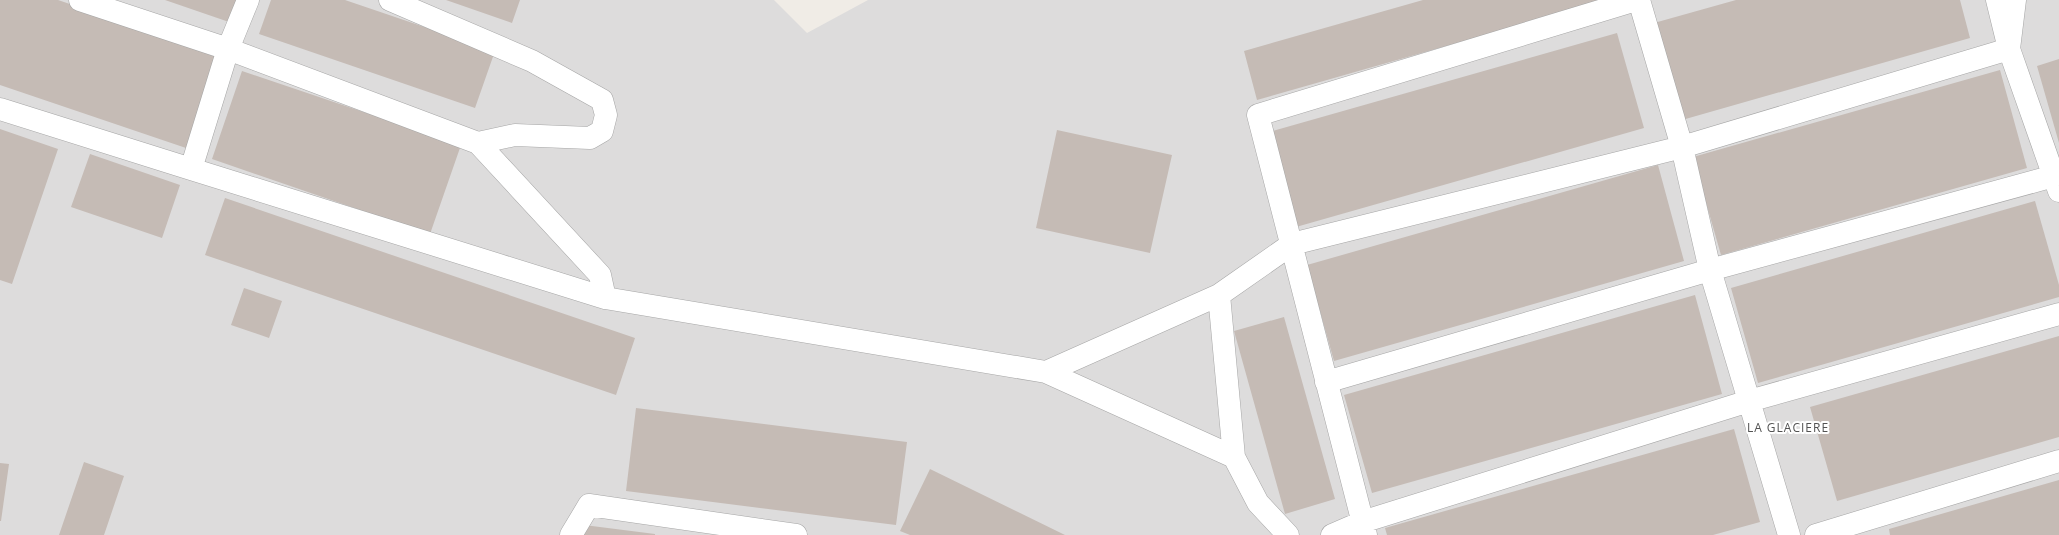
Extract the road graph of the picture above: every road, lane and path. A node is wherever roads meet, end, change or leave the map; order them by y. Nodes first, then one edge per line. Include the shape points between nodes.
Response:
1 (80, 0) edge
2 (248, 0) edge
3 (390, 0) edge
4 (1638, 0) edge
5 (1997, 0) edge
6 (2015, 0) edge
7 (228, 49) junction
8 (2009, 49) junction
9 (0, 109) edge
10 (478, 143) junction
11 (1682, 147) junction
12 (191, 169) junction
13 (2057, 183) edge
14 (1292, 244) junction
15 (1710, 270) junction
16 (1219, 295) junction
17 (605, 298) junction
18 (2059, 314) edge
19 (1046, 372) junction
20 (1326, 382) junction
21 (1749, 401) junction
22 (1234, 457) junction
23 (2059, 461) edge
24 (1364, 529) edge
25 (571, 535) edge
26 (796, 535) edge
27 (1288, 535) edge
28 (1332, 535) edge
29 (1789, 535) edge
30 (1816, 535) edge

1 - 7 street
2 - 7 street
3 - 10 street via 532,60 602,100 606,115 602,131 590,138 515,135
4 - 11 street
4 - 14 street via 1258,115
5 - 8 street
6 - 8 street
7 - 10 street
7 - 12 street
8 - 11 street
8 - 13 street
9 - 12 street
10 - 17 street via 600,274
11 - 14 street
11 - 15 street
12 - 17 street
13 - 15 street
14 - 16 street
14 - 20 street
15 - 20 street
15 - 21 street
16 - 19 street
16 - 22 street
17 - 19 street
18 - 21 street
19 - 22 street
20 - 24 street
21 - 24 street
21 - 29 street
22 - 27 street via 1258,503
23 - 30 street
24 - 28 street
25 - 26 street via 589,504

